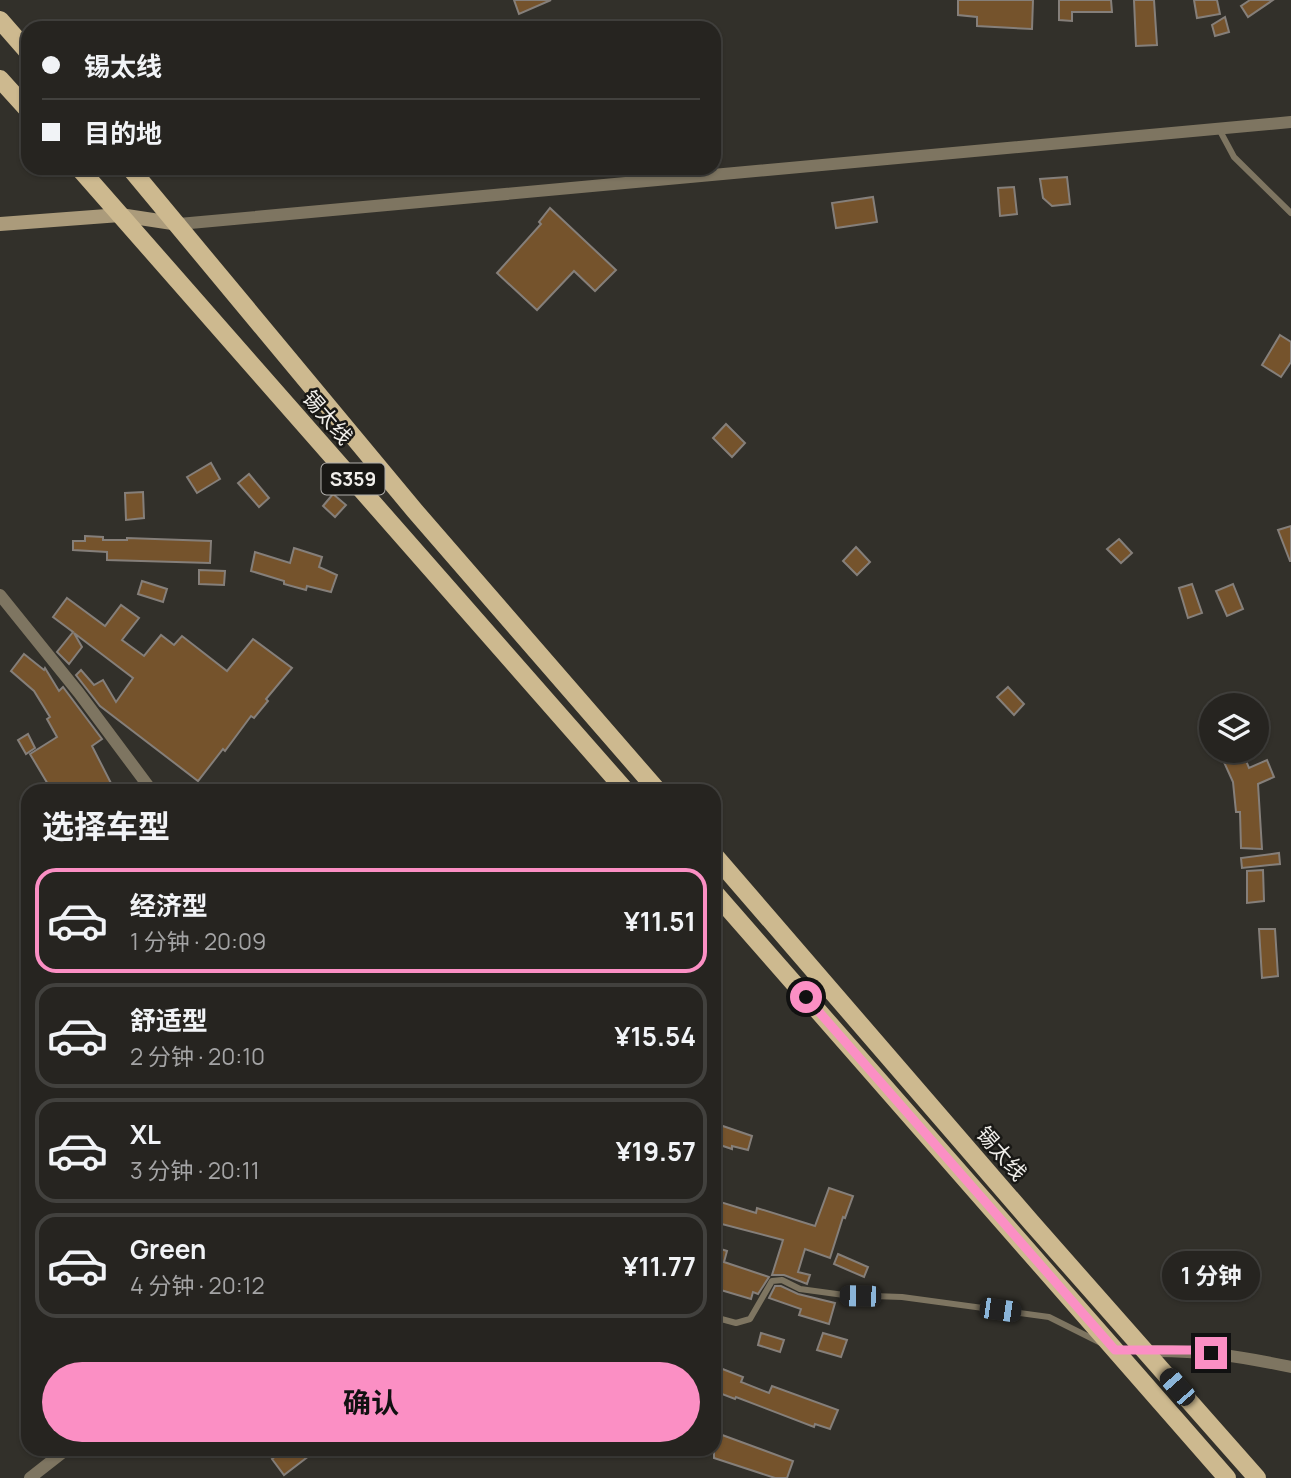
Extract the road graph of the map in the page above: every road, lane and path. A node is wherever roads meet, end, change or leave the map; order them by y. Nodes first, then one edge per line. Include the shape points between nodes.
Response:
1 (0, 20) edge
2 (21, 44) edge
3 (0, 79) edge
4 (21, 102) edge
5 (1291, 122) edge
6 (1219, 129) junction
7 (721, 174) edge
8 (85, 175) edge
9 (136, 175) edge
10 (715, 175) edge
11 (1291, 213) edge
12 (120, 215) junction
13 (0, 224) edge
14 (179, 224) junction
15 (0, 595) edge
16 (147, 784) edge
17 (620, 784) edge
18 (652, 784) edge
19 (721, 863) edge
20 (721, 900) edge
21 (721, 1319) edge
22 (1120, 1350) junction
23 (1140, 1351) junction
24 (1291, 1367) edge
25 (58, 1456) edge
26 (30, 1478) edge
27 (1227, 1478) edge
28 (1257, 1478) edge

1 - 2 main road
3 - 4 main road
5 - 6 street
6 - 7 street
6 - 11 lane via 1234,157
8 - 12 main road, 锡太线 / S359
9 - 14 main road, 锡太线 / S359
10 - 14 street
12 - 13 street
12 - 14 street
12 - 17 main road, 锡太线 / S359
14 - 18 main road, 锡太线 / S359 via 415,511
15 - 16 street
19 - 23 main road, 锡太线
20 - 22 main road
21 - 22 lane via 736,1323 750,1319 772,1281 782,1280 800,1289 1049,1317
22 - 27 main road
23 - 24 street via 1192,1350
23 - 28 main road, 锡太线
25 - 26 street

